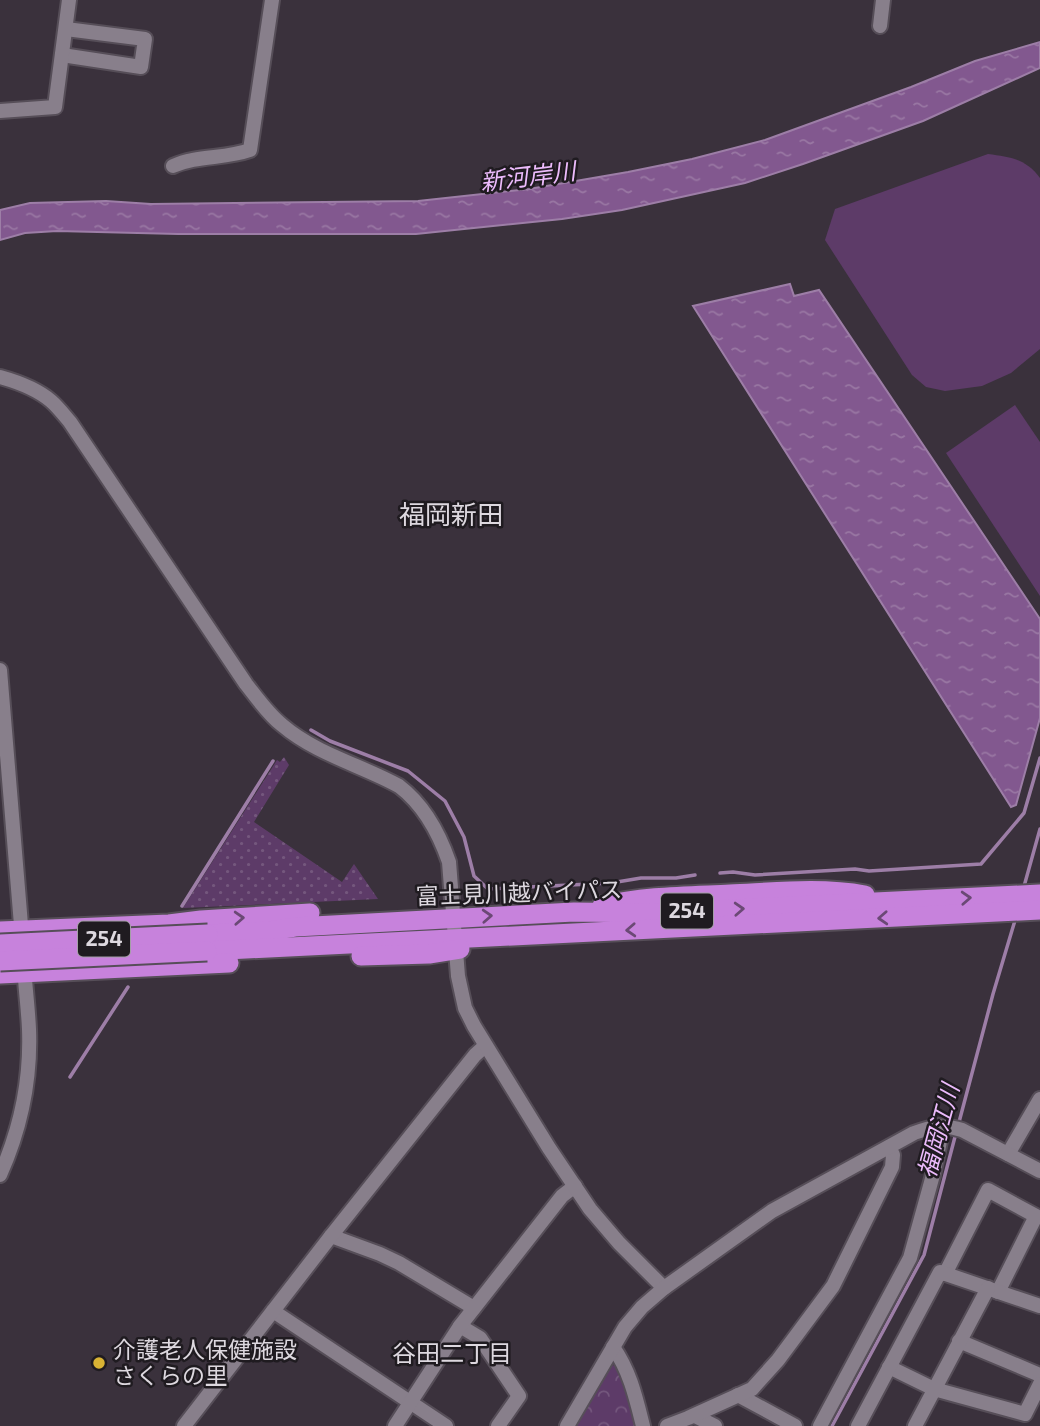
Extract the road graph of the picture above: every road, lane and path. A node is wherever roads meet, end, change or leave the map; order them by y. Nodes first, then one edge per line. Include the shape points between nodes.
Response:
1 (69, 0) edge
2 (272, 0) edge
3 (883, 0) edge
4 (880, 26) dead end
5 (66, 29) junction
6 (62, 55) junction
7 (0, 111) edge
8 (173, 166) dead end
9 (0, 377) edge
10 (0, 670) edge
11 (1033, 903) edge
12 (1002, 904) junction
13 (454, 918) junction
14 (370, 924) junction
15 (21, 930) junction
16 (0, 931) edge
17 (208, 943) junction
18 (0, 944) edge
19 (455, 944) junction
20 (0, 961) edge
21 (24, 973) junction
22 (0, 974) edge
23 (485, 1046) junction
24 (1040, 1099) edge
25 (951, 1128) junction
26 (889, 1147) junction
27 (1008, 1154) junction
28 (1040, 1171) edge
29 (0, 1175) edge
30 (575, 1185) junction
31 (331, 1236) junction
32 (1025, 1238) junction
33 (1040, 1245) edge
34 (945, 1274) junction
35 (664, 1288) junction
36 (993, 1290) junction
37 (1040, 1306) edge
38 (474, 1308) junction
39 (273, 1311) junction
40 (460, 1326) junction
41 (959, 1341) junction
42 (613, 1347) junction
43 (889, 1367) junction
44 (1040, 1375) edge
45 (1040, 1384) edge
46 (934, 1389) junction
47 (738, 1395) junction
48 (411, 1402) junction
49 (695, 1416) junction
50 (184, 1426) edge
51 (395, 1426) edge
52 (446, 1426) edge
53 (498, 1426) edge
54 (567, 1426) edge
55 (643, 1426) edge
56 (667, 1426) edge
57 (715, 1426) edge
58 (795, 1426) edge
59 (820, 1426) edge
60 (858, 1426) edge
61 (915, 1426) edge

1 - 5 street
2 - 8 street via 250,150
3 - 4 street
5 - 6 street
5 - 6 street via 145,39 144,49 141,67
6 - 7 street via 55,107
9 - 13 street via 34,389 70,422 266,710 303,740 382,776 419,805 449,862
10 - 15 street
11 - 12 highway, 富士見川越バイパス / 254
13 -> 12 highway, 富士見川越バイパス / 254 via 900,901
12 -> 19 highway, 富士見川越バイパス / 254 via 592,932 566,942
13 - 14 highway, 富士見川越バイパス / 254
13 - 19 street
15 -> 14 highway, 254 via 339,912
14 - 17 highway, 富士見川越バイパス / 254 via 295,927
15 - 16 highway, 254
15 - 21 street
17 - 18 highway, 富士見川越バイパス / 254, bridge
17 - 19 highway, 富士見川越バイパス / 254
17 - 20 highway, 富士見川越バイパス / 254, bridge
19 - 21 highway, 254 via 429,954
19 - 23 street via 465,1008
21 - 22 highway, 254
21 - 29 street via 30,1053 27,1080 14,1142
23 - 30 street
23 - 31 street
24 - 27 street
25 - 26 street via 926,1128
25 - 27 street
25 - 59 street via 940,1141 910,1258
26 - 35 street via 772,1211
26 - 47 street via 892,1167 833,1286 778,1360 752,1389
27 - 28 street
30 - 35 street via 619,1243
30 - 38 street
31 - 38 street via 380,1254
31 - 39 street
32 - 33 street
32 - 34 street via 1036,1216 988,1190
32 - 36 street
34 - 36 street
34 - 43 street via 940,1272
35 - 42 street via 642,1307
36 - 37 street
36 - 41 street
38 - 40 street
39 - 48 street
39 - 50 street
40 - 48 street
40 - 53 street via 480,1338 519,1396
41 - 44 street
41 - 46 street
42 - 54 street
42 - 55 street via 632,1384
43 - 46 street
43 - 60 street
45 - 46 street via 1025,1414
46 - 61 street
47 - 49 street
47 - 58 street
48 - 51 street
48 - 52 street
49 - 56 street
49 - 57 street

